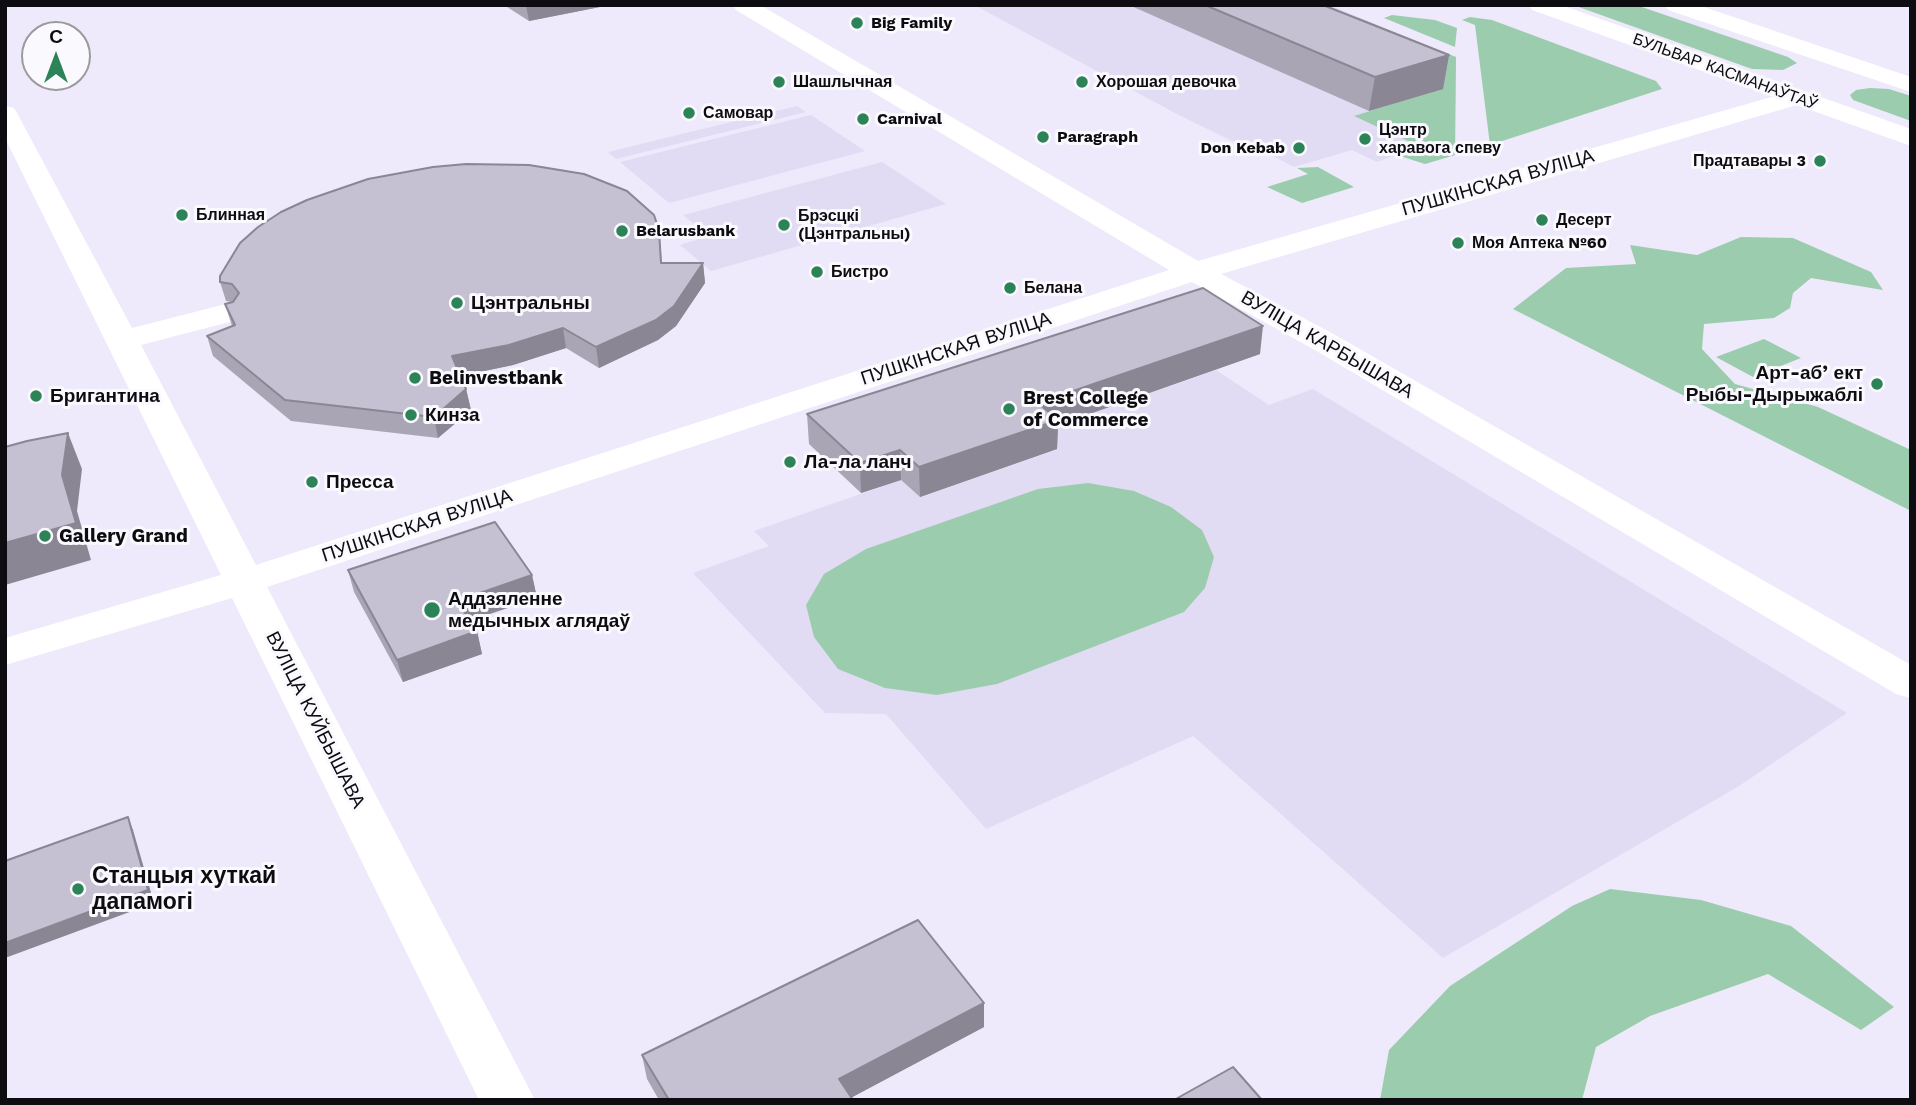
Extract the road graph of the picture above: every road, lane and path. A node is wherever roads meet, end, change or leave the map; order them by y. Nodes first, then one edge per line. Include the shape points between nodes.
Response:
1 (744, 5) edge
2 (1540, 5) edge
3 (1676, 5) edge
4 (1911, 60) edge
5 (1874, 72) junction
6 (1911, 85) edge
7 (1798, 97) junction
8 (5, 113) edge
9 (1911, 138) edge
10 (1196, 272) junction
11 (226, 313) edge
12 (122, 340) junction
13 (244, 581) junction
14 (5, 652) edge
15 (1911, 684) edge
16 (508, 1100) edge

1 - 10 street, ВУЛІЦА КАРБЫШАВА
2 - 7 street, БУЛЬВАР КАСМАНАЎТАЎ
3 - 5 street
4 - 5 street, ПУШКІНСКАЯ ВУЛІЦА
5 - 6 street
5 - 7 street, ПУШКІНСКАЯ ВУЛІЦА
7 - 9 street, БУЛЬВАР КАСМАНАЎТАЎ
7 - 10 street, ПУШКІНСКАЯ ВУЛІЦА
8 - 12 street, ВУЛІЦА КУЙБЫШАВА
10 - 13 street, ПУШКІНСКАЯ ВУЛІЦА
10 - 15 street, ВУЛІЦА КАРБЫШАВА
11 - 12 street
12 - 13 street, ВУЛІЦА КУЙБЫШАВА
13 - 14 street, ПУШКІНСКАЯ ВУЛІЦА
13 - 16 street, ВУЛІЦА КУЙБЫШАВА

